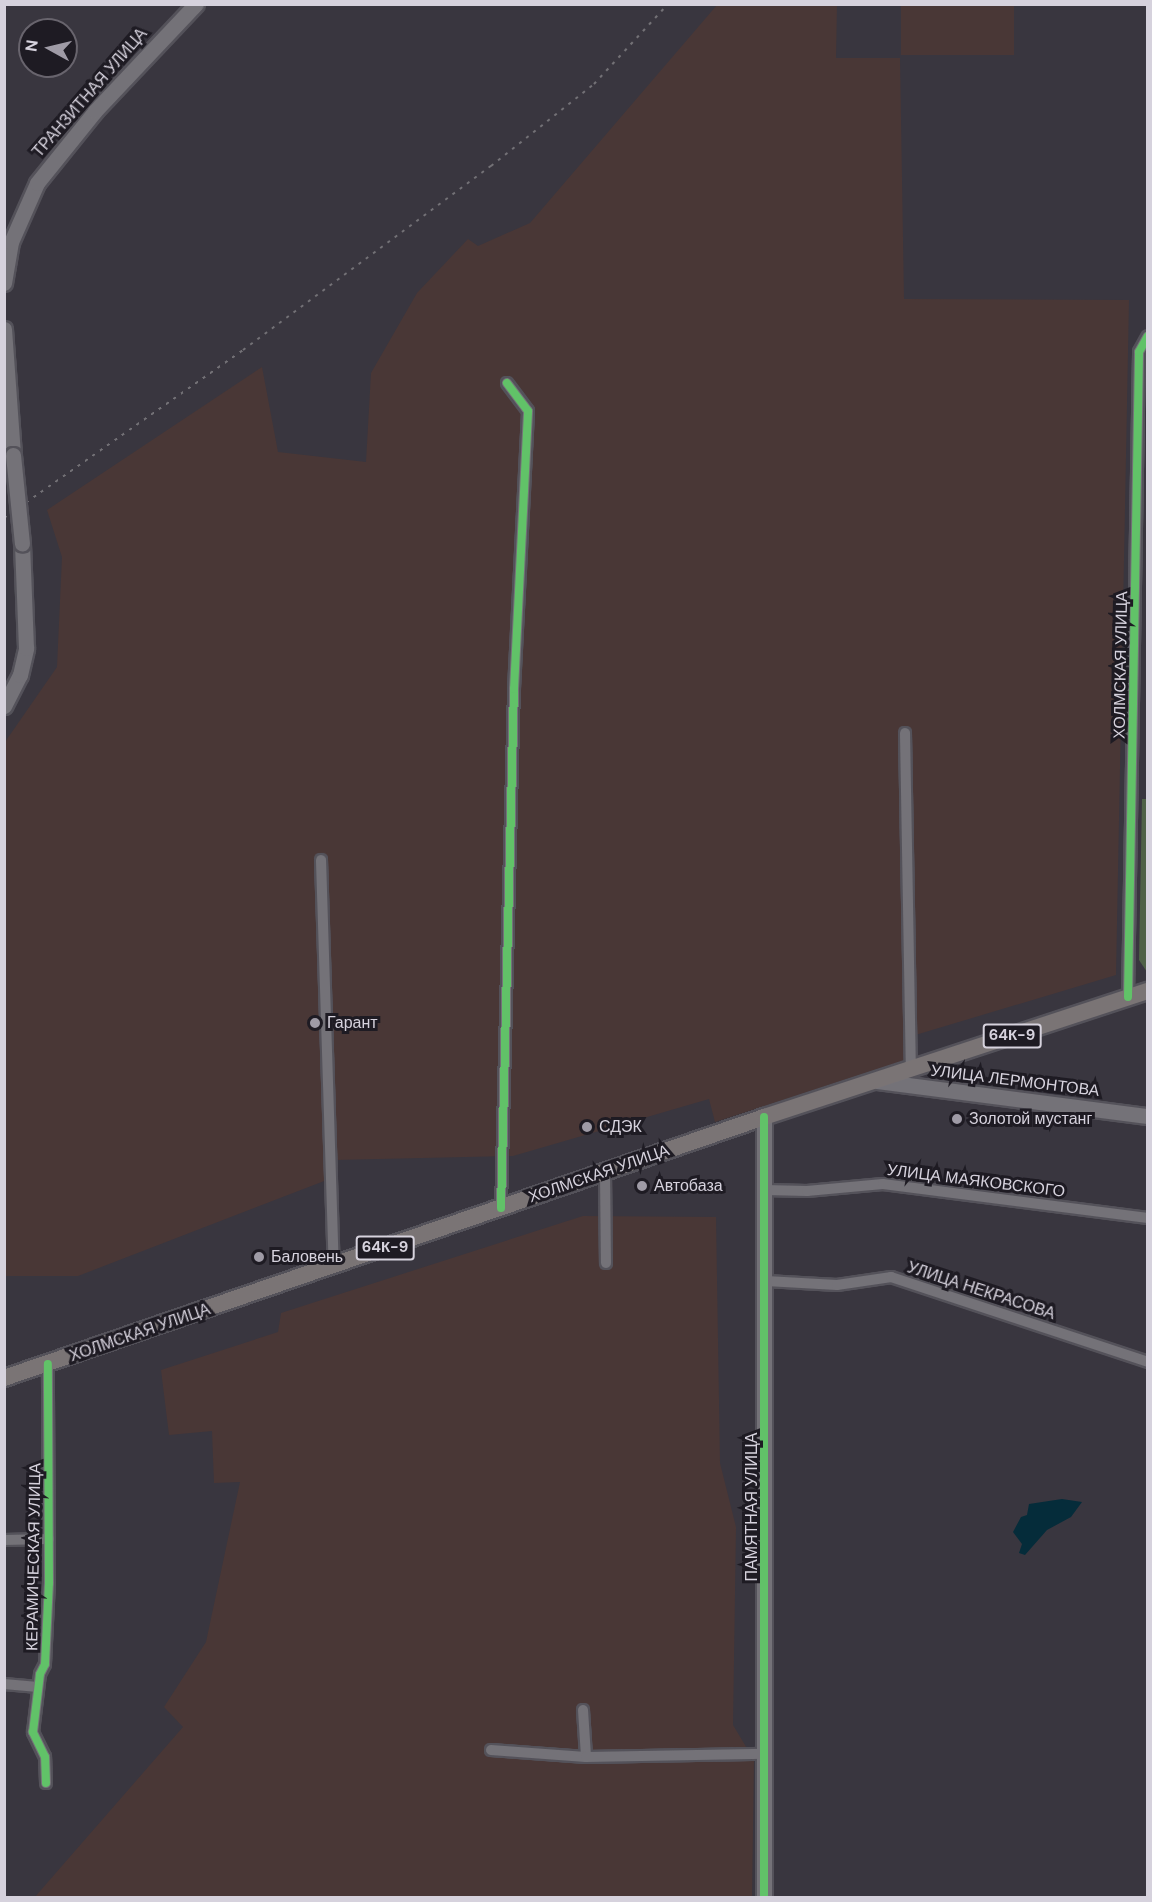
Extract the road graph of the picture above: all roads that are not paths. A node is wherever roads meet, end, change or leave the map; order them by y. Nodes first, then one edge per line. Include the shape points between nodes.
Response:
1 (196, 4) edge
2 (4, 283) edge
3 (4, 329) edge
4 (1148, 336) edge
5 (507, 383) dead end
6 (4, 706) edge
7 (905, 734) dead end
8 (321, 860) dead end
9 (1148, 991) edge
10 (1128, 998) junction
11 (911, 1070) junction
12 (877, 1081) junction
13 (1148, 1116) edge
14 (764, 1117) junction
15 (605, 1172) junction
16 (765, 1190) junction
17 (501, 1208) junction
18 (1148, 1218) edge
19 (606, 1263) dead end
20 (334, 1266) junction
21 (766, 1281) junction
22 (1148, 1362) edge
23 (48, 1364) junction
24 (4, 1378) edge
25 (49, 1539) junction
26 (4, 1540) edge
27 (4, 1684) edge
28 (38, 1687) junction
29 (583, 1710) dead end
30 (491, 1750) dead end
31 (766, 1754) junction
32 (586, 1757) junction
33 (46, 1783) dead end
34 (764, 1898) edge

1 - 2 street, ТРАНЗИТНАЯ УЛИЦА via 99,105 37,183 12,242
3 - 6 street, bridge via 22,544 26,648 20,675
4 - 10 street, ХОЛМСКАЯ УЛИЦА via 1138,352
5 - 17 street via 528,411 514,689
7 - 11 street
8 - 20 street
9 - 10 main road, ХОЛМСКАЯ УЛИЦА / 64К-9
10 - 11 main road, ХОЛМСКАЯ УЛИЦА / 64К-9
11 - 12 main road, ХОЛМСКАЯ УЛИЦА / 64К-9
12 - 13 street, УЛИЦА ЛЕРМОНТОВА
12 - 14 main road, ХОЛМСКАЯ УЛИЦА / 64К-9
14 - 15 main road, ХОЛМСКАЯ УЛИЦА / 64К-9
14 - 16 street, ПАМЯТНАЯ УЛИЦА
15 - 17 main road, ХОЛМСКАЯ УЛИЦА / 64К-9
15 - 19 street
16 - 18 street, УЛИЦА МАЯКОВСКОГО via 807,1191 883,1184
16 - 21 street, ПАМЯТНАЯ УЛИЦА
17 - 20 main road, ХОЛМСКАЯ УЛИЦА / 64К-9
20 - 23 main road, ХОЛМСКАЯ УЛИЦА / 64К-9
21 - 22 street, УЛИЦА НЕКРАСОВА via 837,1285 891,1277
21 - 31 street, ПАМЯТНАЯ УЛИЦА
23 - 24 main road, ХОЛМСКАЯ УЛИЦА / 64К-9
23 - 25 street, КЕРАМИЧЕСКАЯ УЛИЦА
25 - 26 street
25 - 28 street, КЕРАМИЧЕСКАЯ УЛИЦА via 45,1664
27 - 28 street
28 - 33 street, КЕРАМИЧЕСКАЯ УЛИЦА via 33,1732 45,1757
29 - 32 street
30 - 32 street
31 - 32 street
31 - 34 street, ПАМЯТНАЯ УЛИЦА

